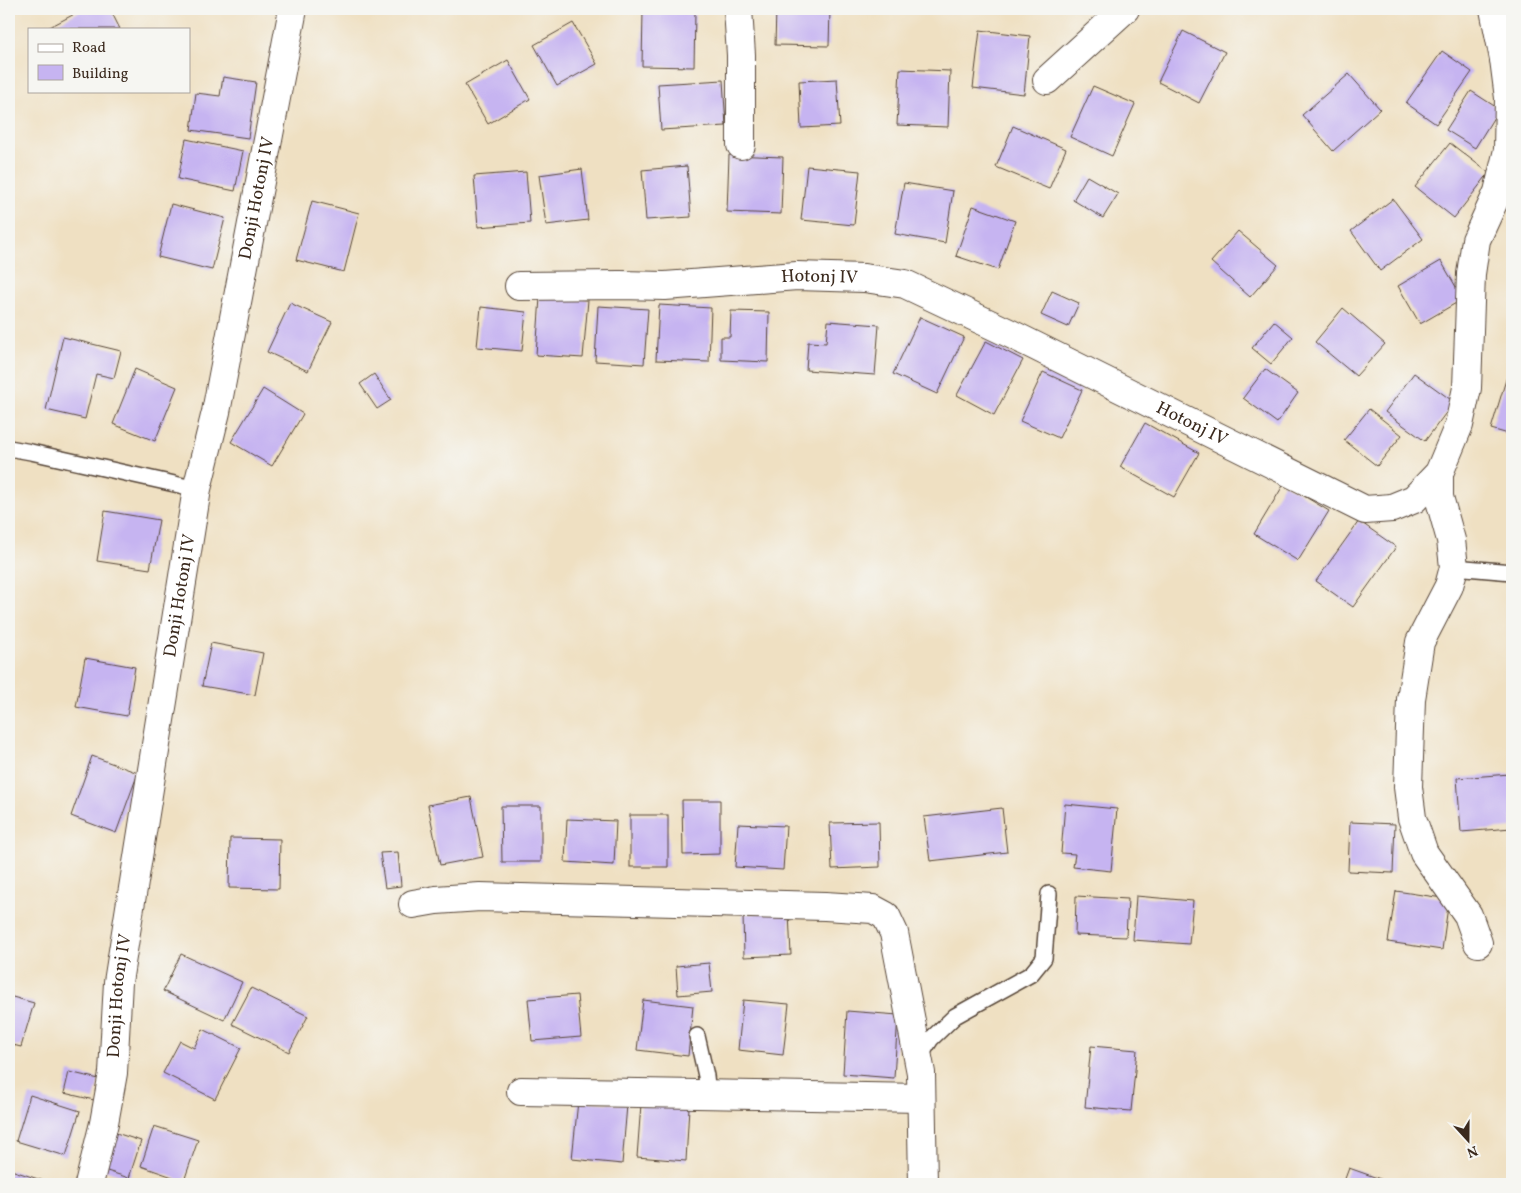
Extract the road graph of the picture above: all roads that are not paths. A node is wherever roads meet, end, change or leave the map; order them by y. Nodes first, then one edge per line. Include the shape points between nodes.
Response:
1 (292, 9) edge
2 (738, 9) edge
3 (1125, 9) edge
4 (1494, 9) edge
5 (1508, 54) edge
6 (1046, 80) dead end
7 (741, 145) dead end
8 (519, 286) dead end
9 (9, 448) edge
10 (1439, 473) junction
11 (197, 489) junction
12 (1454, 567) junction
13 (1512, 572) edge
14 (1049, 894) dead end
15 (413, 904) dead end
16 (1478, 943) dead end
17 (697, 1036) dead end
18 (918, 1060) junction
19 (521, 1091) dead end
20 (708, 1095) junction
21 (921, 1098) junction
22 (89, 1184) edge
23 (923, 1184) edge

1 - 11 street, Donji Hotonj IV via 216,412
2 - 7 street
3 - 6 street
4 - 5 street, Hotonj IV
5 - 10 street, Hotonj IV via 1508,150 1498,192 1476,240 1470,274 1468,388 1459,425
8 - 10 street, Hotonj IV via 665,286 797,276 864,278 905,284 1365,510 1392,508 1414,499
9 - 11 lane
10 - 12 street via 1439,497 1452,540
11 - 22 street, Donji Hotonj IV via 118,982 113,1073
12 - 13 lane
12 - 16 street via 1449,586 1420,642 1411,698 1408,787 1412,818 1424,854 1468,915
14 - 18 lane via 1044,958 1031,974 956,1016 931,1039
15 - 18 street via 480,897 873,909 886,916 894,932
17 - 20 lane
18 - 21 street
19 - 20 street
20 - 21 street
21 - 23 street

